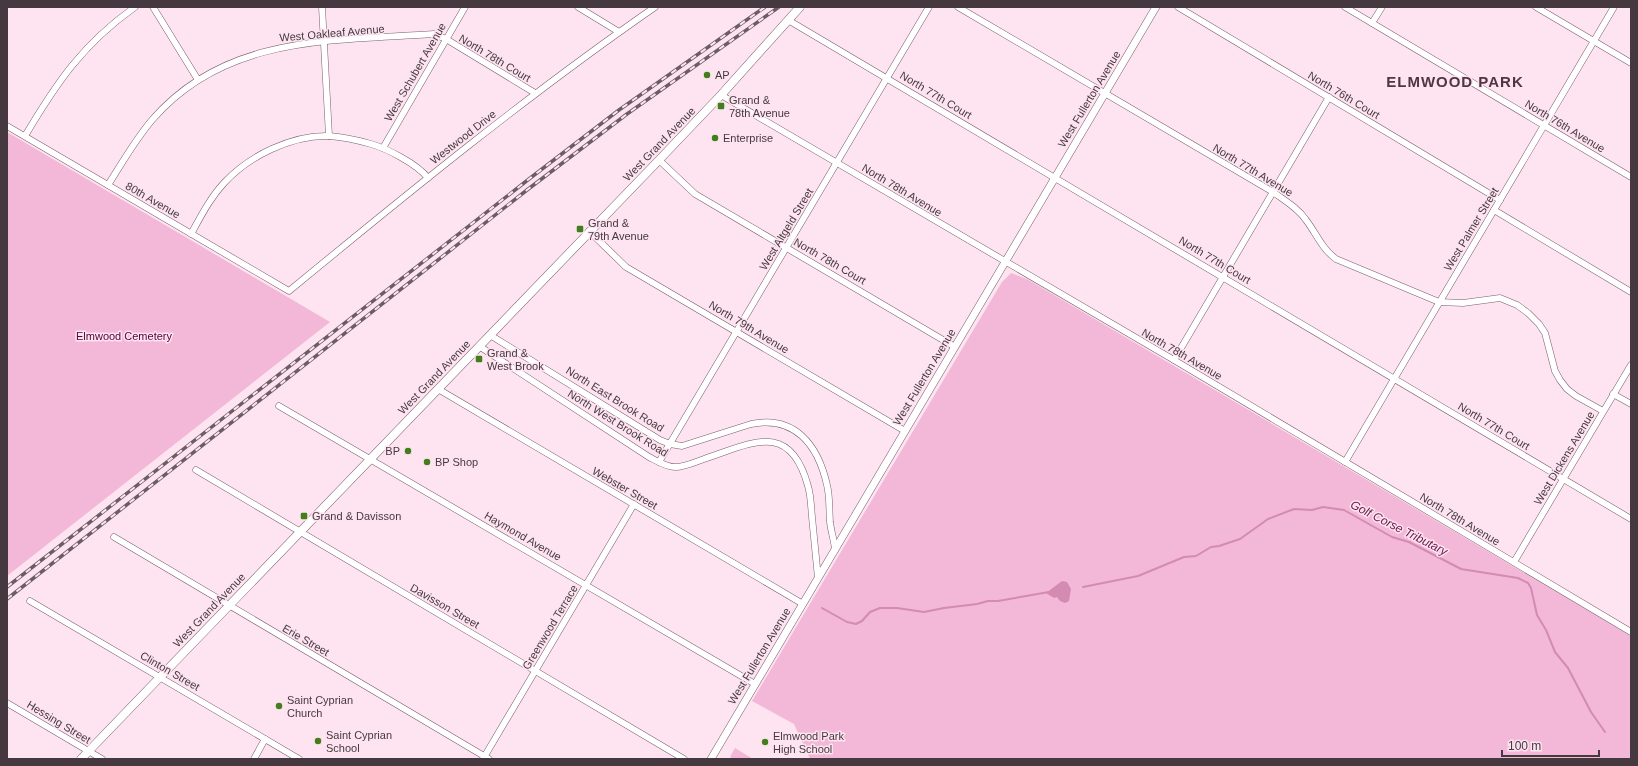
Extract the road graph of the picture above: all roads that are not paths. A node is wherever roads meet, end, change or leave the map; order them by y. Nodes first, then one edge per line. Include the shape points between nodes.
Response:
1 (135, 7) edge
2 (153, 7) edge
3 (322, 7) edge
4 (465, 7) edge
5 (578, 7) edge
6 (655, 7) edge
7 (800, 7) edge
8 (929, 7) edge
9 (958, 7) edge
10 (1178, 7) edge
11 (1345, 7) edge
12 (1382, 7) edge
13 (1536, 7) edge
14 (1614, 7) edge
15 (1155, 8) edge
16 (788, 20) junction
17 (1372, 23) junction
18 (618, 32) junction
19 (446, 39) junction
20 (324, 41) junction
21 (1594, 41) junction
22 (1631, 63) edge
23 (887, 78) junction
24 (198, 80) junction
25 (535, 93) junction
26 (1105, 94) junction
27 (721, 95) junction
28 (1329, 97) junction
29 (1544, 125) junction
30 (7, 126) edge
31 (25, 136) junction
32 (329, 136) junction
33 (383, 148) junction
34 (660, 160) junction
35 (837, 163) junction
36 (1631, 177) edge
37 (428, 178) junction
38 (1055, 178) junction
39 (108, 185) junction
40 (1273, 192) junction
41 (1500, 200) junction
42 (1494, 210) junction
43 (590, 231) junction
44 (191, 234) junction
45 (786, 248) junction
46 (1005, 262) junction
47 (1223, 277) junction
48 (289, 291) joint
49 (1631, 292) edge
50 (1439, 302) junction
51 (736, 332) junction
52 (490, 335) junction
53 (479, 346) junction
54 (955, 347) junction
55 (1174, 360) junction
56 (1631, 365) edge
57 (1394, 378) junction
58 (438, 389) junction
59 (1613, 394) junction
60 (1631, 404) edge
61 (279, 406) dead end
62 (1603, 412) junction
63 (905, 431) junction
64 (670, 444) junction
65 (371, 459) junction
66 (659, 462) junction
67 (1345, 462) junction
68 (196, 470) dead end
69 (1563, 478) junction
70 (634, 504) junction
71 (1631, 519) edge
72 (300, 532) junction
73 (114, 537) dead end
74 (835, 549) junction
75 (1514, 562) junction
76 (818, 578) junction
77 (586, 585) junction
78 (30, 601) dead end
79 (803, 604) junction
80 (229, 606) junction
81 (1631, 632) edge
82 (535, 670) junction
83 (160, 677) junction
84 (755, 684) junction
85 (7, 703) edge
86 (266, 739) junction
87 (88, 751) junction
88 (485, 758) edge
89 (81, 759) edge
90 (102, 759) edge
91 (254, 759) edge
92 (299, 759) edge
93 (684, 759) edge
94 (711, 759) edge

1 - 31 street via 98,36 74,61
2 - 24 street
3 - 20 street
4 - 19 street, West Schubert Avenue
5 - 18 street
6 - 18 street, Westwood Drive
7 - 16 main road, West Grand Avenue
8 - 23 street, West Altgeld Street
9 - 26 street, North 77th Avenue
10 - 28 street, North 76th Court
11 - 17 street, North 76th Avenue
12 - 17 street
13 - 21 street
14 - 21 street, West Palmer Street
15 - 26 street, West Fullerton Avenue
16 - 23 street, North 77th Court
16 - 27 main road, West Grand Avenue
17 - 29 street, North 76th Avenue
18 - 25 street, Westwood Drive
19 - 20 street, West Oakleaf Avenue via 434,34
19 - 25 street, North 78th Court
19 - 33 street, West Schubert Avenue
20 - 24 street, West Oakleaf Avenue via 260,52 234,61
20 - 32 street
21 - 22 street
21 - 29 street, West Palmer Street
23 - 35 street, West Altgeld Street
23 - 38 street, North 77th Court
24 - 39 street, West Oakleaf Avenue via 152,119 130,148
25 - 37 street, Westwood Drive
26 - 38 street, West Fullerton Avenue
26 - 40 street, North 77th Avenue
27 - 34 main road, West Grand Avenue
27 - 35 street, North 78th Avenue
28 - 40 street
28 - 41 street, North 76th Court
29 - 36 street, North 76th Avenue
29 - 41 street, West Palmer Street
30 - 31 street, 80th Avenue
31 - 39 street, 80th Avenue
32 - 33 street
32 - 44 street via 290,142 246,164 218,190
33 - 37 street via 423,171
34 - 43 main road, West Grand Avenue
34 - 45 street, North 78th Court via 695,194
35 - 45 street, West Altgeld Street
35 - 46 street, North 78th Avenue
37 - 48 street, Westwood Drive
38 - 46 street, West Fullerton Avenue
38 - 47 street, North 77th Court
39 - 44 street, 80th Avenue
40 - 47 street
40 - 50 street, North 77th Avenue via 1306,219 1336,259
41 - 42 street, West Palmer Street
42 - 49 street
42 - 50 street, West Palmer Street
43 - 51 street, North 79th Avenue via 626,267
43 - 52 main road, West Grand Avenue
44 - 48 street, 80th Avenue
45 - 51 street, West Altgeld Street
45 - 54 street, North 78th Court
46 - 54 street, West Fullerton Avenue
46 - 55 street, North 78th Avenue
47 - 55 street
47 - 57 street, North 77th Court
50 - 57 street, West Palmer Street
50 - 62 street, North 77th Avenue via 1463,304 1500,298 1517,305 1539,324 1545,333 1555,371 1564,384 1576,396
51 - 63 street, North 79th Avenue
51 - 64 street, West Altgeld Street
52 - 53 main road, West Grand Avenue
52 - 64 street, North East Brook Road
53 - 58 main road, West Grand Avenue
53 - 66 street, North West Brook Road
54 - 63 street, West Fullerton Avenue
55 - 67 street, North 78th Avenue
56 - 59 street, West Dickens Avenue
57 - 67 street, West Palmer Street
57 - 69 street, North 77th Court
58 - 65 main road, West Grand Avenue
58 - 70 street, Webster Street
59 - 60 street
59 - 62 street, West Dickens Avenue
61 - 65 street, Haymond Avenue
62 - 69 street, West Dickens Avenue
63 - 74 street, West Fullerton Avenue
64 - 66 street, West Altgeld Street
64 - 74 street, North East Brook Road via 682,446 763,421 785,425 803,435 824,473 828,487 830,523
65 - 72 main road, West Grand Avenue
65 - 77 street, Haymond Avenue
66 - 76 street, North West Brook Road via 675,467 750,443 764,441 778,443 790,449 809,488
67 - 75 street, North 78th Avenue
68 - 72 street, Davisson Street
69 - 71 street, North 77th Court
69 - 75 street, West Dickens Avenue
70 - 77 street, Greenwood Terrace
70 - 79 street, Webster Street
72 - 80 main road, West Grand Avenue
72 - 82 street, Davisson Street
73 - 80 street, Erie Street
74 - 76 street, West Fullerton Avenue
75 - 81 street, North 78th Avenue
76 - 79 street, West Fullerton Avenue
77 - 82 street, Greenwood Terrace
77 - 84 street, Haymond Avenue
78 - 83 street, Clinton Street
79 - 84 street, West Fullerton Avenue
80 - 83 main road, West Grand Avenue
80 - 88 street, Erie Street
82 - 88 street, Greenwood Terrace
82 - 93 street, Davisson Street
83 - 86 street, Clinton Street
83 - 87 main road, West Grand Avenue
84 - 94 street, West Fullerton Avenue
85 - 87 street, Hessing Street
86 - 91 street
86 - 92 street, Clinton Street
87 - 89 main road, West Grand Avenue
87 - 90 street, Hessing Street

